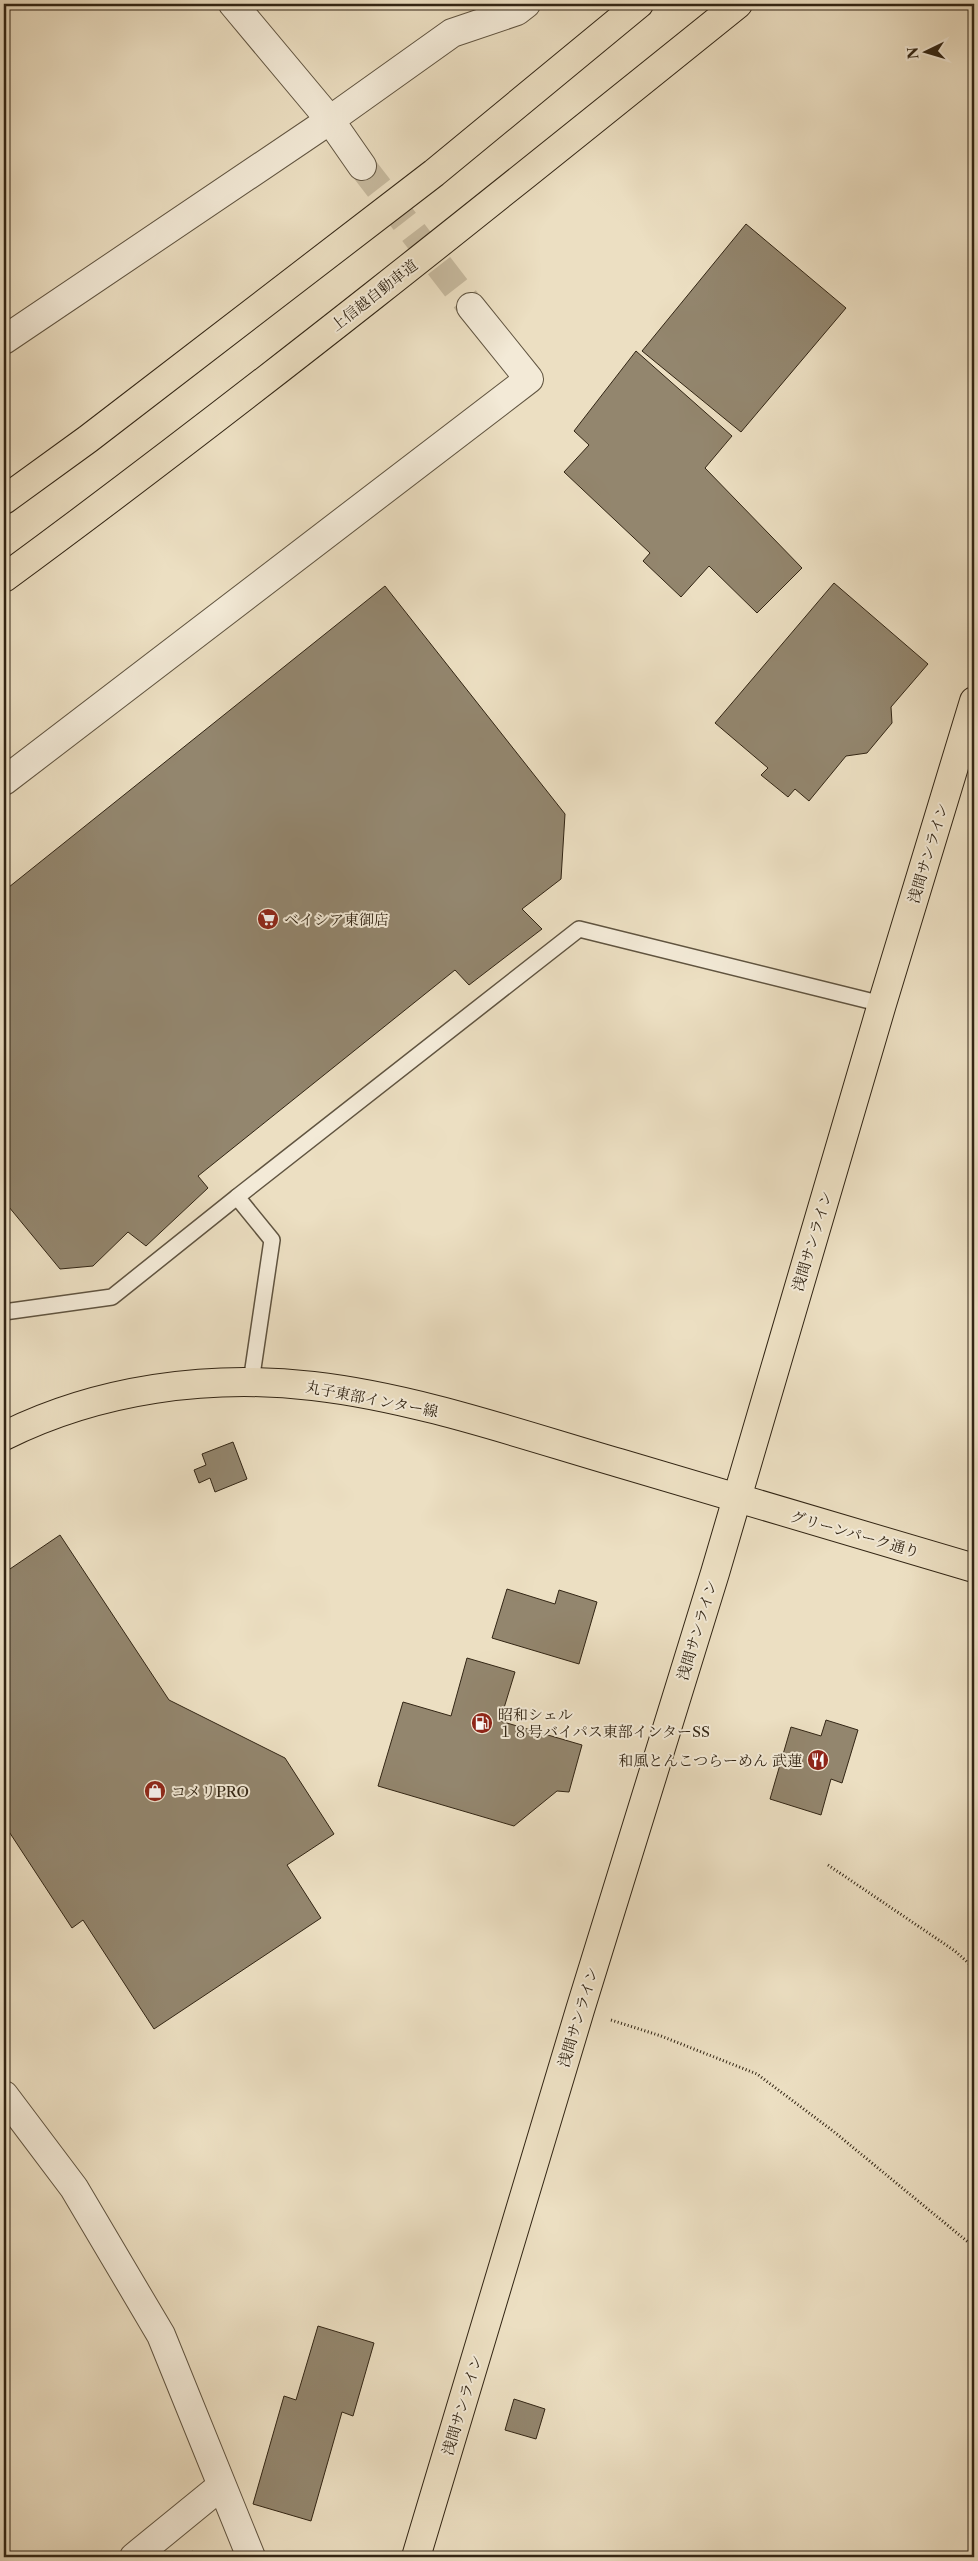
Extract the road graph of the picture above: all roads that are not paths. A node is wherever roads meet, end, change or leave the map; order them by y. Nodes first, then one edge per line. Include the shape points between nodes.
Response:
1 (233, 4) edge
2 (526, 4) edge
3 (639, 4) edge
4 (738, 4) edge
5 (330, 120) junction
6 (362, 166) tunnel mouth
7 (471, 307) tunnel mouth
8 (4, 340) edge
9 (4, 500) edge
10 (4, 578) edge
11 (974, 701) edge
12 (4, 781) edge
13 (882, 1004) junction
14 (237, 1197) junction
15 (4, 1312) edge
16 (250, 1382) junction
17 (4, 1436) edge
18 (737, 1498) junction
19 (974, 1568) edge
20 (4, 2095) edge
21 (221, 2486) junction
22 (134, 2557) edge
23 (251, 2557) edge
24 (416, 2557) edge

1 - 5 street
2 - 5 street via 517,11 452,33
3 - 9 main road via 434,173
4 - 10 main road, 上信越自動車道 via 465,224
5 - 6 street
5 - 8 street
7 - 12 street via 529,378
11 - 13 main road, 浅間サンライン
13 - 14 lane via 579,929
13 - 18 main road, 浅間サンライン
14 - 15 lane via 112,1296
14 - 16 lane via 272,1240
16 - 17 main road, 丸子東部インター線 via 162,1388 109,1398 68,1409
16 - 18 main road, 丸子東部インター線 via 336,1389 440,1412
18 - 19 main road, グリーンパーク通り
18 - 24 main road, 浅間サンライン
20 - 21 street via 74,2188 161,2336
21 - 22 street
21 - 23 street

